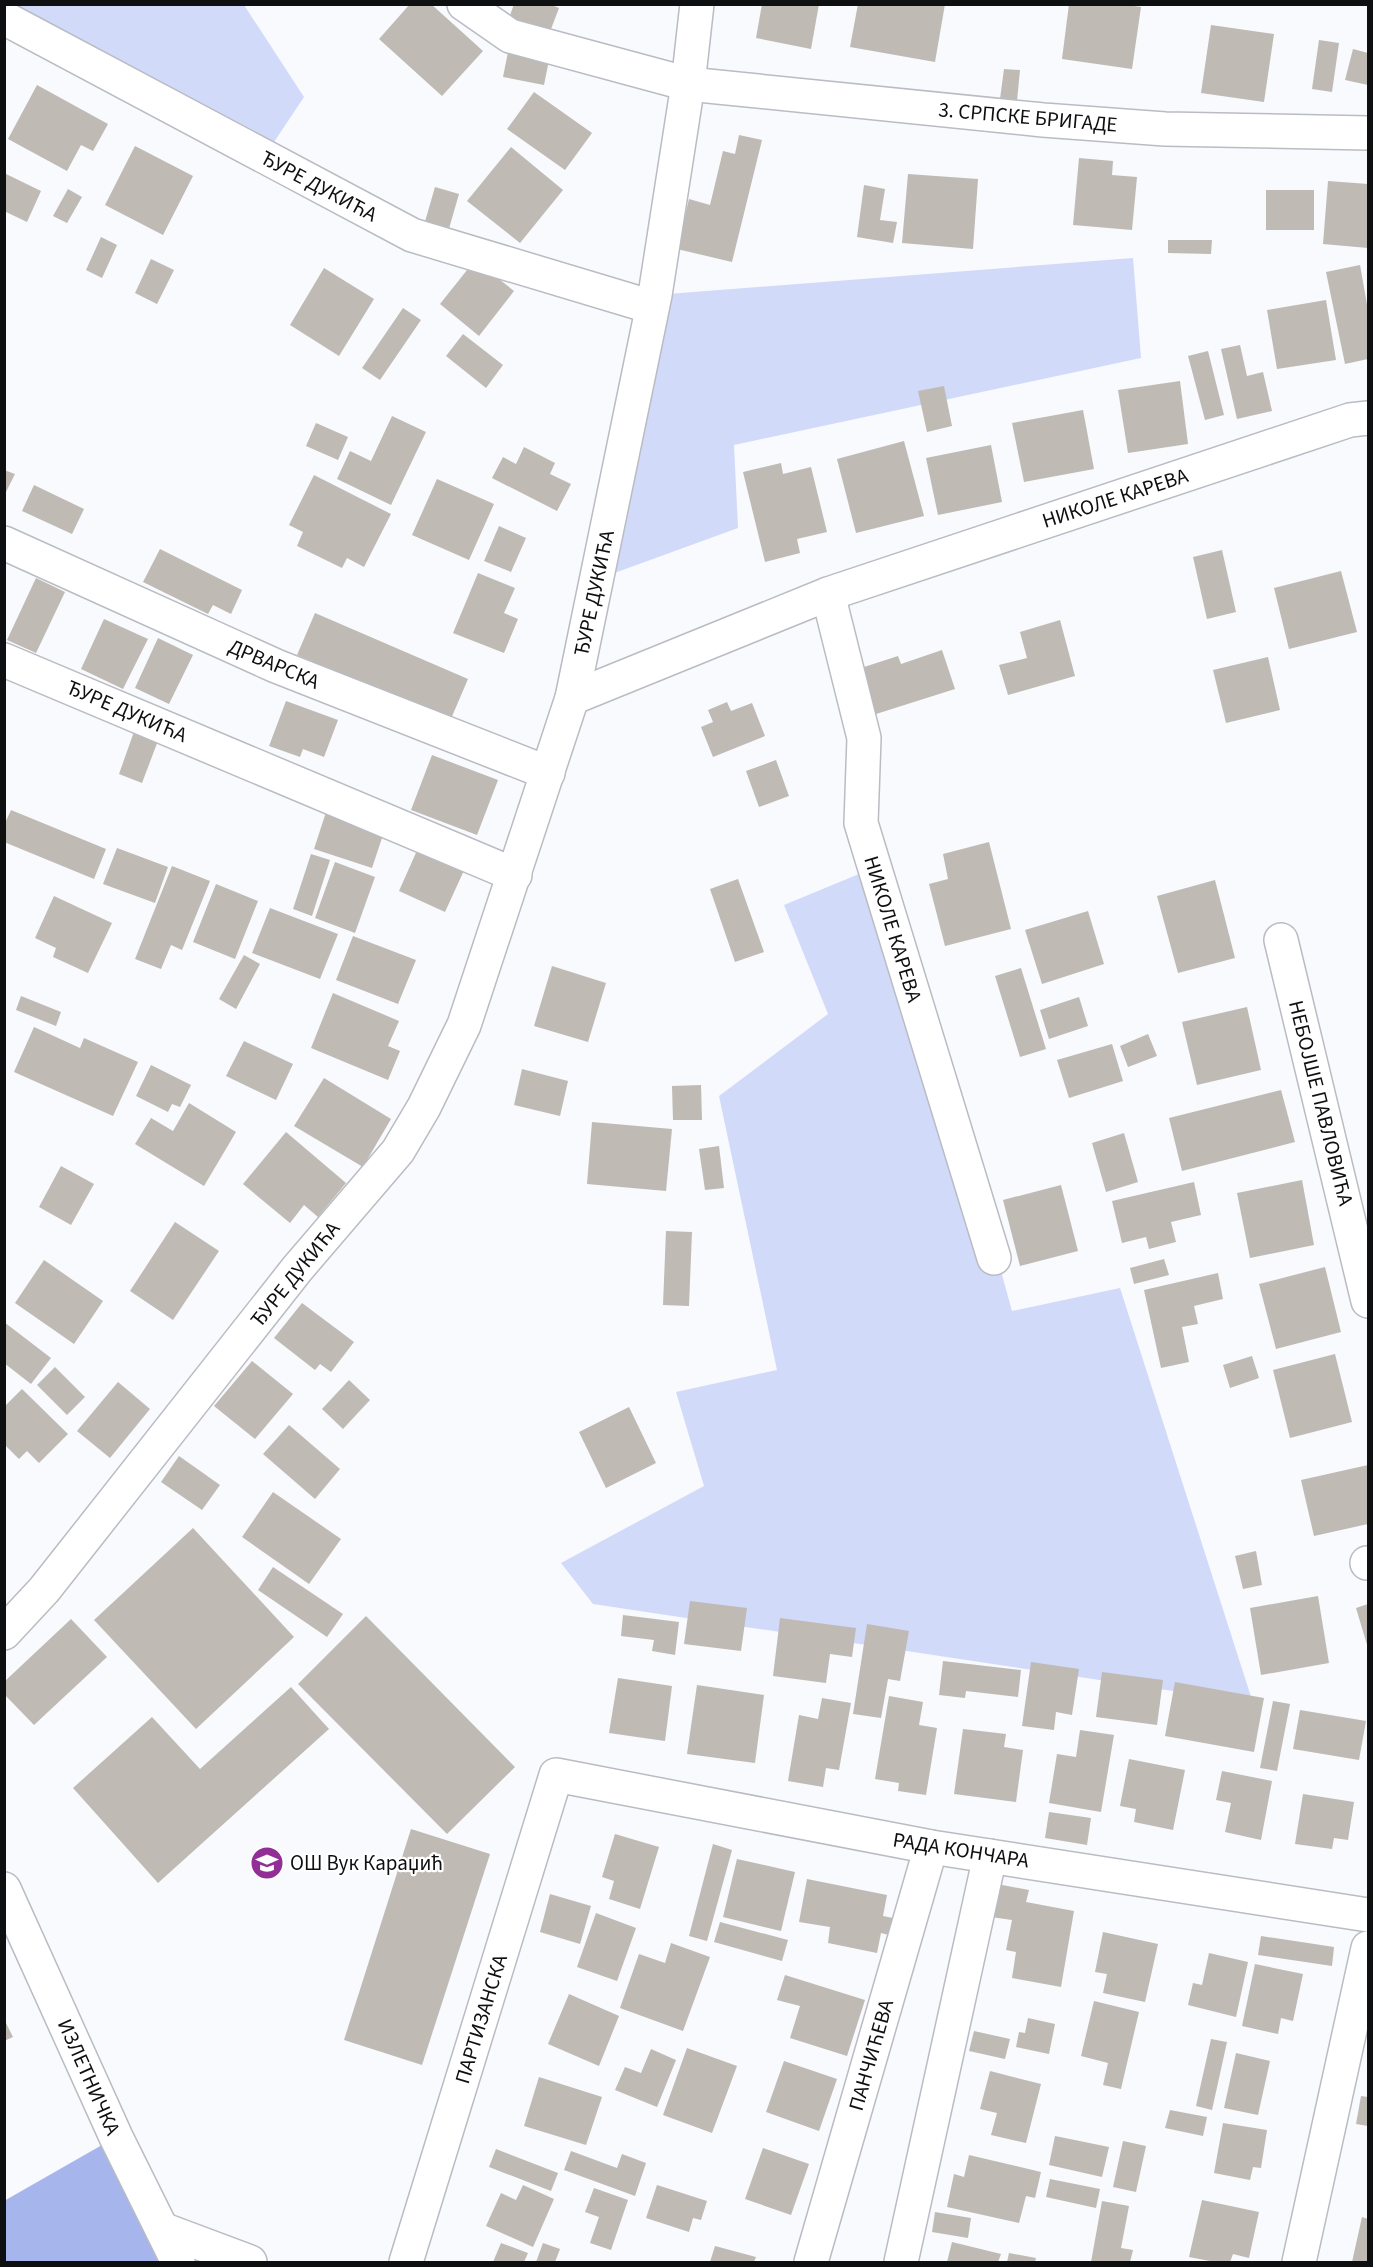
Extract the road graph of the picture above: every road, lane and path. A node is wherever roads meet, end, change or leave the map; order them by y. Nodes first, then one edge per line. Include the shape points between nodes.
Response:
1 (464, 4) edge
2 (697, 4) edge
3 (4, 18) edge
4 (688, 84) junction
5 (1368, 133) edge
6 (652, 307) junction
7 (1368, 418) edge
8 (4, 543) edge
9 (828, 594) junction
10 (4, 660) edge
11 (572, 698) junction
12 (548, 773) junction
13 (515, 874) junction
14 (1281, 940) dead end
15 (994, 1258) dead end
16 (1368, 1301) edge
17 (4, 1633) edge
18 (556, 1775) joint
19 (931, 1847) junction
20 (990, 1856) junction
21 (4, 1889) edge
22 (1368, 1915) edge
23 (1368, 1948) edge
24 (162, 2229) junction
25 (178, 2262) edge
26 (250, 2262) edge
27 (406, 2262) edge
28 (811, 2262) edge
29 (901, 2262) edge
30 (1299, 2262) edge

1 - 4 street via 510,36
2 - 4 street, ЂУРЕ ДУКИЋА
3 - 6 street, ЂУРЕ ДУКИЋА via 412,235
4 - 5 street, 3. СРПСКЕ БРИГАДЕ via 1154,128
4 - 6 street, ЂУРЕ ДУКИЋА
6 - 11 street, ЂУРЕ ДУКИЋА
7 - 9 street, НИКОЛЕ КАРЕВА via 1350,420
8 - 12 street, ДРВАРСКА via 276,666
9 - 11 street, НИКОЛЕ КАРЕВА
9 - 15 street, НИКОЛЕ КАРЕВА via 864,738 861,823
10 - 13 street, ЂУРЕ ДУКИЋА
11 - 12 street, ЂУРЕ ДУКИЋА
12 - 13 street, ЂУРЕ ДУКИЋА
13 - 17 street, ЂУРЕ ДУКИЋА via 464,1025 398,1151 297,1269 51,1581
14 - 16 street, НЕБОЈШЕ ПАВЛОВИЋА
18 - 19 street, РАДА КОНЧАРА
18 - 27 street, ПАРТИЗАНСКА
19 - 20 street, РАДА КОНЧАРА
19 - 28 street, ПАНЧИЋЕВА
20 - 22 street, РАДА КОНЧАРА
20 - 29 street
21 - 24 street, ИЗЛЕТНИЧКА
23 - 30 street
24 - 25 street, ИЗЛЕТНИЧКА
24 - 26 street

